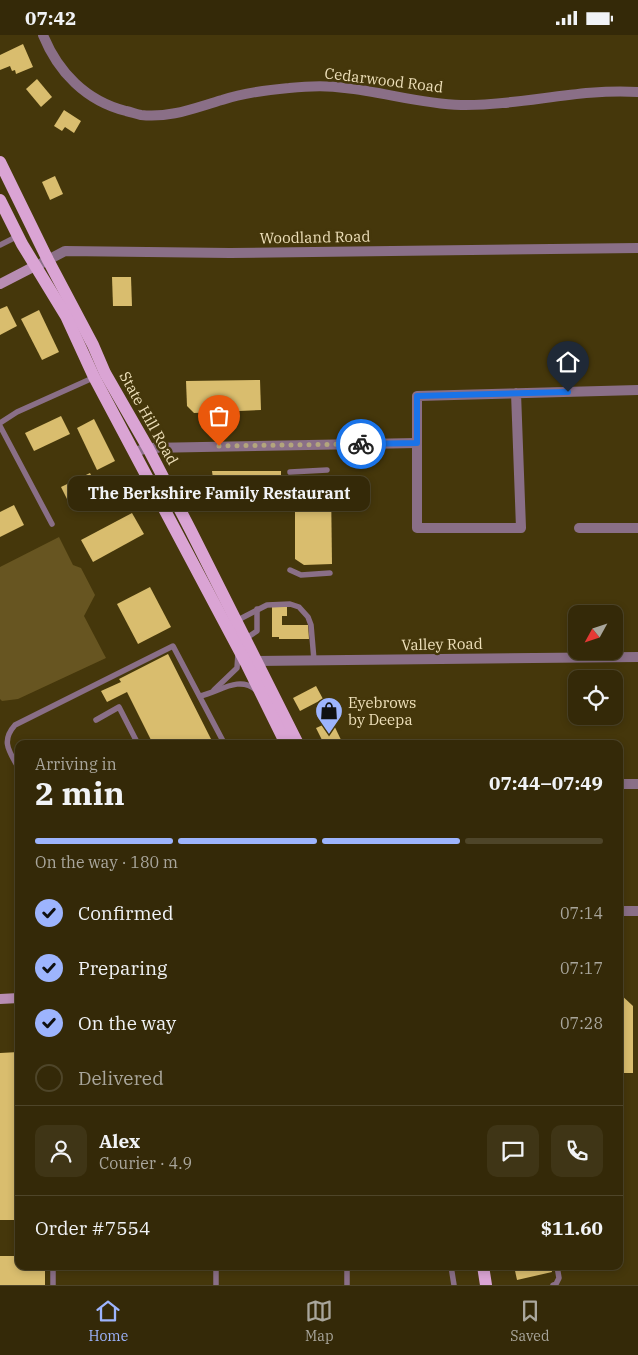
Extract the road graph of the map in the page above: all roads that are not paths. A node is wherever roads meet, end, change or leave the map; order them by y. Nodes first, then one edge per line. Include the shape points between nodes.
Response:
1 (43, 35) edge
2 (638, 92) edge
3 (0, 162) edge
4 (2, 207) edge
5 (18, 236) junction
6 (0, 245) edge
7 (638, 248) edge
8 (48, 260) junction
9 (35, 266) junction
10 (0, 284) edge
11 (100, 375) junction
12 (638, 390) edge
13 (516, 393) junction
14 (0, 424) edge
15 (417, 443) junction
16 (148, 447) junction
17 (134, 452) junction
18 (327, 470) dead end
19 (290, 472) dead end
20 (52, 524) dead end
21 (638, 528) edge
22 (579, 529) dead end
23 (290, 569) dead end
24 (330, 573) dead end
25 (257, 609) junction
26 (236, 621) junction
27 (242, 644) junction
28 (638, 657) edge
29 (314, 660) junction
30 (252, 663) junction
31 (212, 691) junction
32 (261, 695) junction
33 (200, 696) junction
34 (96, 719) dead end
35 (136, 740) edge
36 (222, 740) edge
37 (284, 740) edge
38 (296, 740) edge
39 (15, 761) edge
40 (623, 784) edge
41 (638, 784) edge
42 (623, 911) edge
43 (638, 911) edge
44 (15, 998) edge
45 (0, 999) edge
46 (53, 1270) edge
47 (216, 1270) edge
48 (346, 1270) edge
49 (452, 1270) edge
50 (484, 1270) edge
51 (558, 1270) edge
52 (53, 1285) edge
53 (216, 1285) edge
54 (347, 1285) edge
55 (454, 1285) edge
56 (486, 1285) edge
57 (553, 1285) edge

1 - 2 street, Cedarwood Road via 56,62 77,85 102,102 140,115 164,115 245,94 299,87 343,87 416,101 460,105 496,104 589,92
3 - 8 main road, State Hill Road
4 - 5 main road, State Hill Road
5 - 6 lane
5 - 9 main road, State Hill Road
7 - 8 street, Woodland Road via 230,253 65,251
8 - 9 street, Woodland Road
8 - 11 main road, State Hill Road via 93,345
9 - 10 main road, Woodland Road
9 - 11 main road, State Hill Road
11 - 14 lane via 17,412
11 - 16 main road, State Hill Road
11 - 17 main road, State Hill Road
12 - 13 street
13 - 15 street via 417,396
13 - 15 street via 521,528 417,528
14 - 20 lane
15 - 16 street
16 - 17 street
16 - 26 main road, State Hill Road
17 - 27 main road, State Hill Road
18 - 19 lane
21 - 22 street
23 - 24 lane via 301,575
25 - 26 lane
25 - 27 lane via 257,631
25 - 29 lane via 267,605 299,607 312,625
26 - 27 main road, State Hill Road
27 - 30 main road, State Hill Road
27 - 31 lane via 237,668
28 - 29 street, Valley Road
29 - 30 street, Valley Road
30 - 32 main road, State Hill Road
30 - 38 main road, State Hill Road
31 - 32 lane via 240,683
31 - 33 lane
32 - 37 main road, State Hill Road
33 - 36 lane
33 - 39 lane via 173,645 15,725 8,733 6,744
34 - 35 lane via 119,707
40 - 41 street
42 - 43 street
44 - 45 main road
46 - 52 lane
47 - 53 lane
48 - 54 lane
49 - 55 lane
50 - 56 main road
51 - 57 lane via 559,1278

